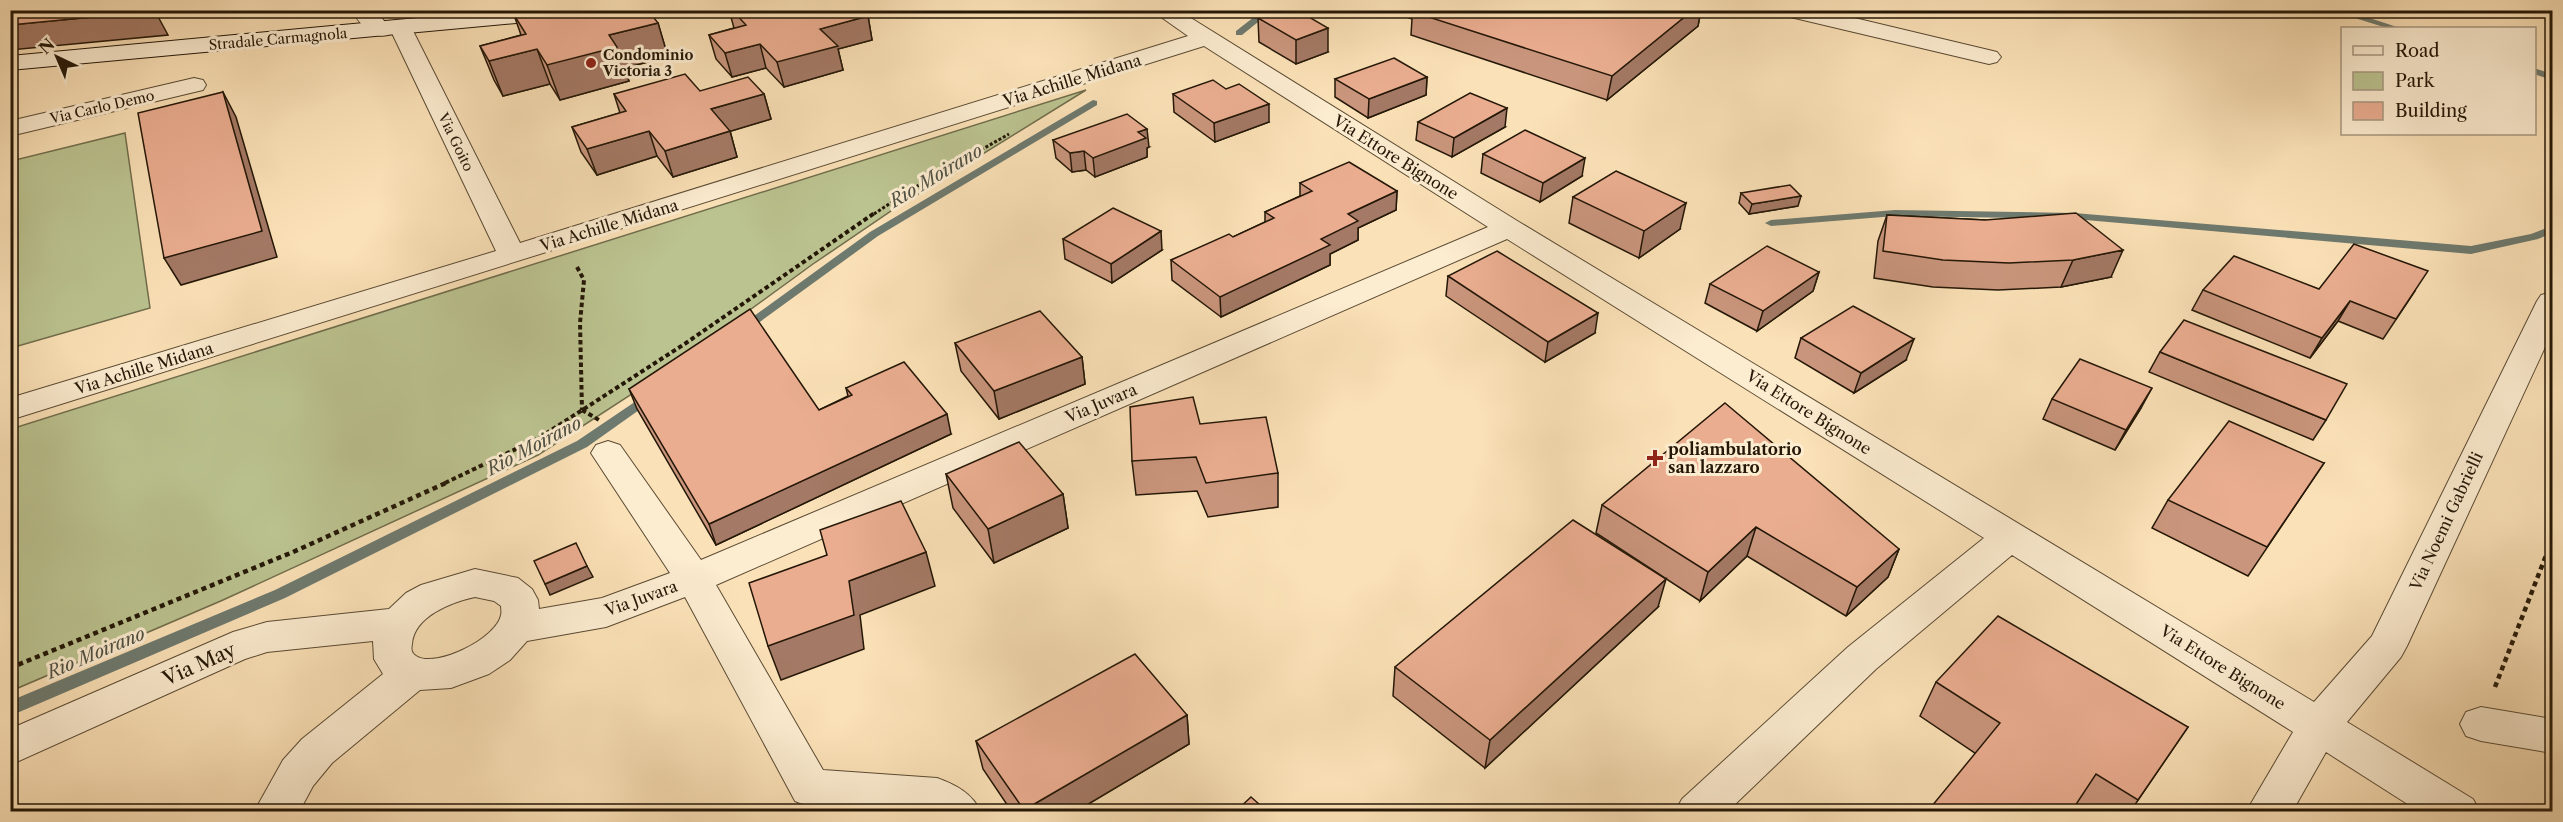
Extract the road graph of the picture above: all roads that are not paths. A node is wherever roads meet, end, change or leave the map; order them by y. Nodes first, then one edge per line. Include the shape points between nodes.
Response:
1 (362, 10) edge
2 (581, 10) edge
3 (1162, 10) edge
4 (1790, 10) edge
5 (574, 11) edge
6 (390, 29) junction
7 (1206, 38) junction
8 (1989, 57) dead end
9 (10, 63) edge
10 (194, 85) dead end
11 (10, 129) edge
12 (1509, 228) junction
13 (512, 255) junction
14 (2553, 301) edge
15 (10, 409) edge
16 (608, 453) dead end
17 (2011, 536) junction
18 (694, 579) junction
19 (399, 623) junction
20 (516, 628) junction
21 (412, 673) junction
22 (2481, 724) road end
23 (2319, 726) junction
24 (2553, 736) edge
25 (10, 748) edge
26 (276, 812) edge
27 (959, 812) edge
28 (1697, 812) edge
29 (2268, 812) edge
30 (2458, 812) edge

1 - 6 street, Via Goito
2 - 5 street, Stradale Carmagnola
3 - 7 street, Via Ettore Bignone
4 - 8 street
5 - 6 street, Stradale Carmagnola
6 - 9 street, Stradale Carmagnola
6 - 13 street, Via Goito
7 - 12 street, Via Ettore Bignone
7 - 13 street, Via Achille Midana
10 - 11 street, Via Carlo Demo
12 - 17 street, Via Ettore Bignone
12 - 18 street, Via Juvara
13 - 15 street, Via Achille Midana
14 - 23 street, Via Noemi Gabrielli via 2387,646
16 - 18 street, Via Juvara
17 - 23 street, Via Ettore Bignone
17 - 28 street via 1862,658
18 - 20 street, Via Juvara via 606,612
18 - 27 street, Via Juvara via 810,788 937,798
19 - 20 street via 433,596 454,587 485,583 509,589 519,599 521,612
19 - 21 street via 391,639 391,654 398,666
19 - 25 street, Via May via 267,637 233,647
20 - 21 street via 506,642 471,666 430,675
21 - 26 street via 317,752 298,773
22 - 24 street
23 - 29 street, Via Noemi Gabrielli
23 - 30 street, Via Ettore Bignone

